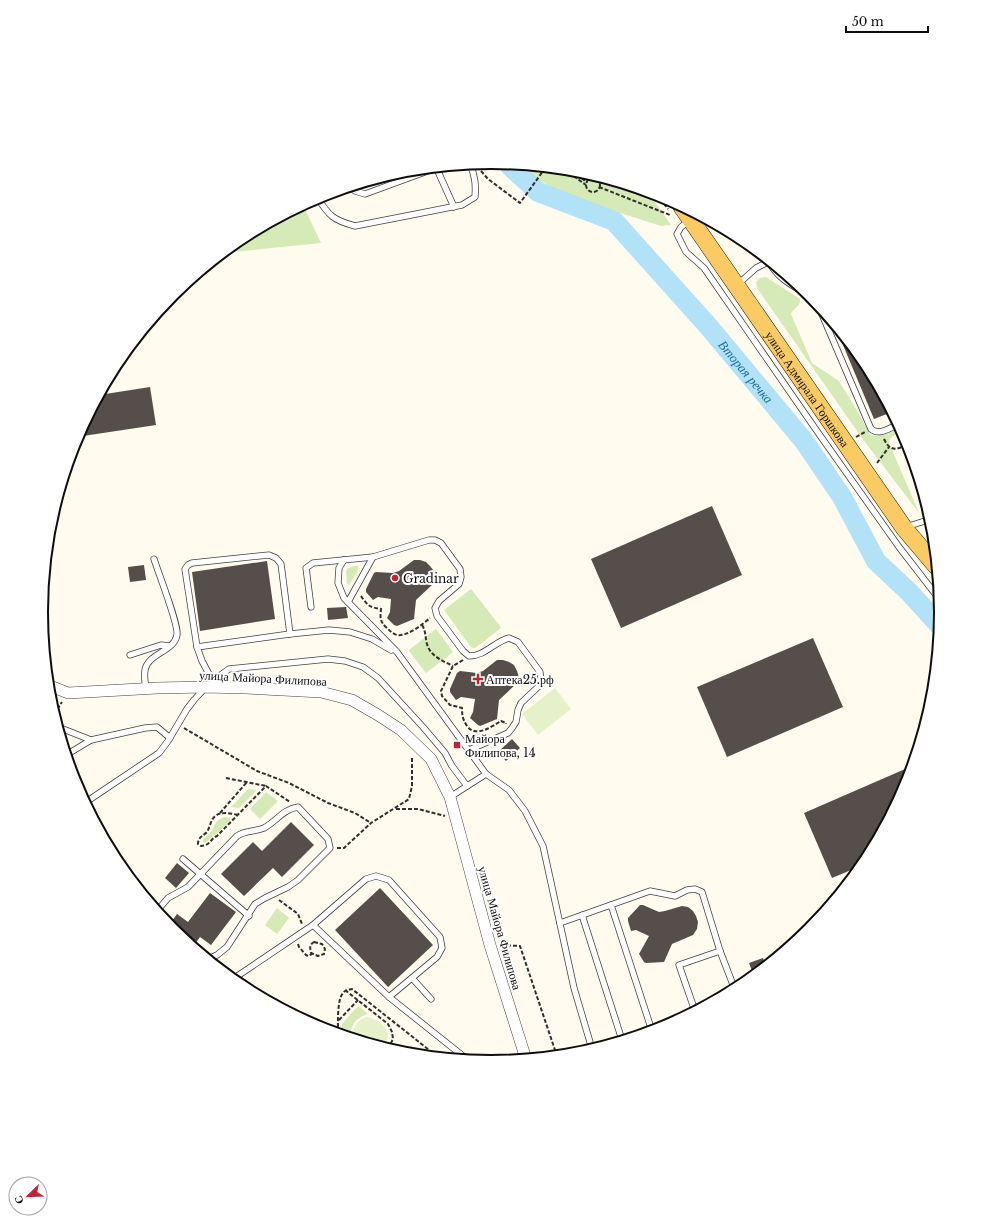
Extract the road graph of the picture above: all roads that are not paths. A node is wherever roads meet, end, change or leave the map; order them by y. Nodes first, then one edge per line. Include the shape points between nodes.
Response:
1 (472, 170) edge
2 (438, 172) edge
3 (412, 177) edge
4 (355, 191) edge
5 (321, 203) edge
6 (454, 207) junction
7 (682, 214) edge
8 (764, 264) edge
9 (737, 285) junction
10 (825, 321) edge
11 (893, 426) edge
12 (924, 521) edge
13 (904, 528) junction
14 (373, 557) junction
15 (154, 559) dead end
16 (931, 559) edge
17 (344, 560) junction
18 (933, 591) edge
19 (348, 602) junction
20 (312, 607) dead end
21 (290, 634) junction
22 (169, 646) junction
23 (197, 647) junction
24 (397, 652) junction
25 (130, 655) dead end
26 (211, 687) junction
27 (55, 688) edge
28 (146, 689) junction
29 (64, 729) edge
30 (170, 738) junction
31 (91, 740) junction
32 (469, 750) junction
33 (71, 752) edge
34 (486, 774) junction
35 (467, 786) junction
36 (450, 797) junction
37 (90, 799) edge
38 (183, 859) dead end
39 (200, 873) junction
40 (610, 905) junction
41 (161, 907) edge
42 (582, 915) junction
43 (249, 916) junction
44 (560, 923) junction
45 (313, 925) junction
46 (720, 951) junction
47 (213, 957) edge
48 (238, 975) edge
49 (412, 978) junction
50 (732, 983) edge
51 (389, 997) junction
52 (431, 999) dead end
53 (693, 1006) edge
54 (650, 1025) edge
55 (620, 1035) edge
56 (590, 1043) edge
57 (460, 1054) edge
58 (525, 1054) edge

1 - 6 lane via 476,185 475,197
2 - 6 lane
3 - 4 lane via 364,194
5 - 6 lane via 327,213 340,222 355,226
7 - 9 main road, улица Адмирала Горшкова
7 - 18 lane via 681,227 677,234 686,252 704,268 818,434
8 - 9 lane
9 - 13 main road, улица Адмирала Горшкова
10 - 11 lane via 871,429 879,433
12 - 13 lane
13 - 16 main road, улица Адмирала Горшкова
14 - 17 lane
14 - 19 lane
14 - 32 lane via 429,540 440,543 460,569 461,577 459,584 440,601 436,608 437,616 463,651 469,656 478,656 501,640 509,638 518,642 540,672 541,680 538,687 521,703 516,722 508,733
15 - 22 lane via 176,622 178,634 174,643
17 - 19 lane via 339,568 338,583
17 - 20 lane via 314,563 306,568
19 - 24 lane
21 - 23 lane
21 - 23 lane via 281,564 276,558 269,555 192,563 185,569
21 - 24 lane via 328,630 350,632 372,639
22 - 25 lane via 161,645
22 - 28 lane via 148,662 145,670
23 - 26 lane
24 - 32 lane
26 - 28 street, улица Майора Филипова
26 - 30 lane via 194,700
26 - 35 lane via 229,669 328,659 363,667 378,678 445,752
26 - 36 street, улица Майора Филипова via 321,692 352,700 401,730 431,758
27 - 28 street, улица Майора Филипова via 68,693
29 - 31 lane
30 - 31 lane via 157,727
30 - 37 lane via 159,753
31 - 33 lane
32 - 34 lane
34 - 35 lane
34 - 44 lane via 509,790 525,811 543,846
35 - 36 lane
36 - 58 street, улица Майора Филипова via 490,945
38 - 39 lane
39 - 41 lane via 188,887 168,898
39 - 43 lane
39 - 43 lane via 242,832 265,827 291,808 298,807 328,839 330,848 298,880 255,904
40 - 42 lane
40 - 46 lane via 650,891 674,896 695,889 702,892
40 - 54 lane
42 - 44 lane
42 - 55 lane
43 - 47 lane via 227,947
44 - 56 lane via 574,988
45 - 48 lane
45 - 49 lane via 366,879 376,876 389,880 440,937 442,948 438,957
45 - 51 lane
46 - 50 lane
46 - 53 lane via 679,965
49 - 51 lane
49 - 52 lane
51 - 57 lane

